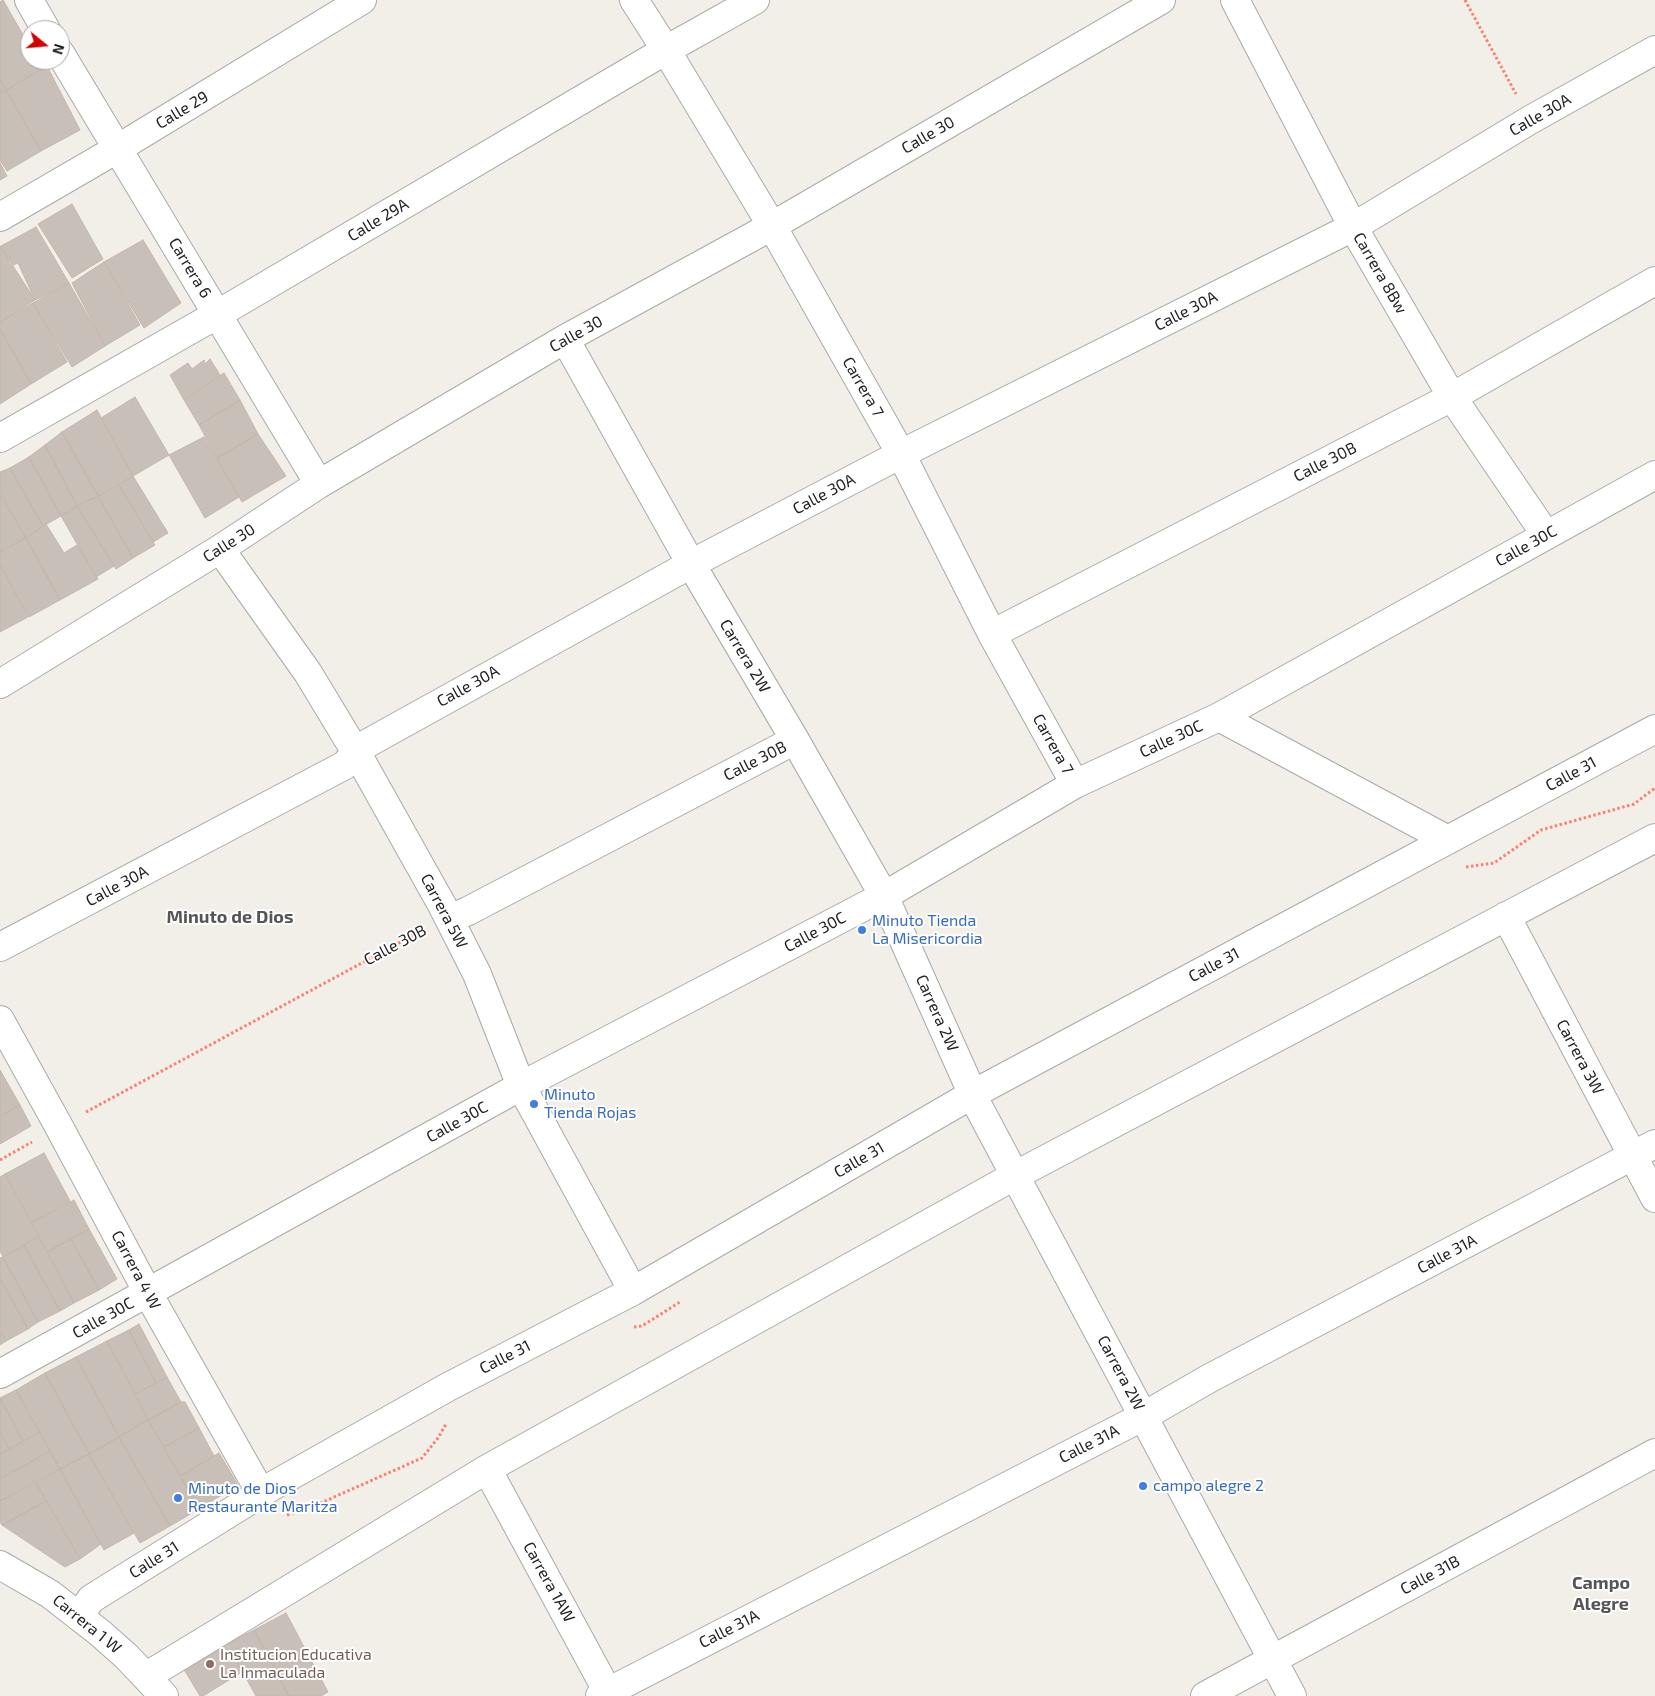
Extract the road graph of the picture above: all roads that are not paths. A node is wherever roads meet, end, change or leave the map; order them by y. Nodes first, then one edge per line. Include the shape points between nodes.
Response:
1 (29, 0) edge
2 (362, 0) edge
3 (634, 0) edge
4 (755, 0) edge
5 (1161, 0) edge
6 (1235, 0) edge
7 (40, 20) edge
8 (666, 50) junction
9 (1655, 50) edge
10 (70, 70) edge
11 (117, 149) junction
12 (0, 217) edge
13 (772, 226) junction
14 (1353, 227) junction
15 (1655, 282) edge
16 (218, 314) junction
17 (565, 339) junction
18 (1452, 397) junction
19 (0, 438) edge
20 (901, 454) junction
21 (1655, 475) edge
22 (319, 484) junction
23 (1546, 535) junction
24 (220, 549) junction
25 (691, 564) junction
26 (992, 634) junction
27 (0, 684) edge
28 (1219, 717) junction
29 (1655, 729) edge
30 (795, 740) junction
31 (356, 752) junction
32 (1075, 784) junction
33 (1655, 838) edge
34 (1448, 840) junction
35 (884, 896) junction
36 (1506, 916) junction
37 (450, 919) junction
38 (0, 948) edge
39 (0, 1020) edge
40 (521, 1086) junction
41 (973, 1094) junction
42 (1644, 1150) edge
43 (1016, 1175) junction
44 (1655, 1198) edge
45 (633, 1291) junction
46 (148, 1292) junction
47 (0, 1374) edge
48 (1144, 1416) junction
49 (1655, 1453) edge
50 (487, 1469) junction
51 (261, 1493) junction
52 (0, 1565) edge
53 (79, 1616) junction
54 (1272, 1660) junction
55 (156, 1687) edge
56 (606, 1694) edge
57 (1205, 1696) edge
58 (1292, 1696) edge

1 - 7 street
2 - 11 street, Calle 29
3 - 8 street, Carrera 7
4 - 8 street, Calle 29A
5 - 13 street, Calle 30
6 - 14 street, Carrera 8Bw
8 - 13 street, Carrera 7
8 - 16 street, Calle 29A
9 - 14 street, Calle 30A via 1530,120
10 - 11 street, Carrera 6
11 - 12 street, Calle 29
11 - 16 street, Carrera 6
13 - 17 street, Calle 30
13 - 20 street, Carrera 7
14 - 18 street, Carrera 8Bw
14 - 20 street, Calle 30A
15 - 18 street, Calle 30B
16 - 19 street, Calle 29A
16 - 22 street, Carrera 6
17 - 22 street, Calle 30
17 - 25 street, Carrera 2W
18 - 23 street, Carrera 8Bw
18 - 26 street, Calle 30B
20 - 25 street, Calle 30A
20 - 26 street, Carrera 7
21 - 23 street, Calle 30C
22 - 24 street, Calle 30
23 - 28 street, Calle 30C
24 - 27 street, Calle 30
24 - 31 street, Carrera 5W via 308,673
25 - 30 street, Carrera 2W
25 - 31 street, Calle 30A
26 - 32 street, Carrera 7
28 - 32 street, Calle 30C
28 - 34 street
29 - 34 street, Calle 31
30 - 35 street, Carrera 2W
30 - 37 street, Calle 30B
31 - 37 street, Carrera 5W
31 - 38 street, Calle 30A via 345,765
32 - 35 street, Calle 30C
33 - 36 street
34 - 41 street, Calle 31
35 - 40 street, Calle 30C
35 - 41 street, Carrera 2W
36 - 42 street, Carrera 3W
36 - 43 street
37 - 40 street, Carrera 5W via 477,974
39 - 46 street, Carrera 4 W
40 - 45 street, Carrera 5W
40 - 46 street, Calle 30C
41 - 43 street, Carrera 2W
41 - 45 street, Calle 31
42 - 44 street, Carrera 3W
42 - 48 street, Calle 31A via 1210,1378
43 - 48 street, Carrera 2W
43 - 50 street
45 - 51 street, Calle 31 via 448,1387
46 - 47 street, Calle 30C
46 - 51 street, Carrera 4 W
48 - 54 street, Carrera 2W
48 - 56 street, Calle 31A
49 - 54 street, Calle 31B
50 - 55 street via 155,1671
50 - 56 street, Carrera 1AW
51 - 53 street, Calle 31 via 91,1599
52 - 53 street, Carrera 1 W via 50,1594
53 - 55 street, Carrera 1 W
54 - 57 street, Calle 31B
54 - 58 street, Carrera 2W

